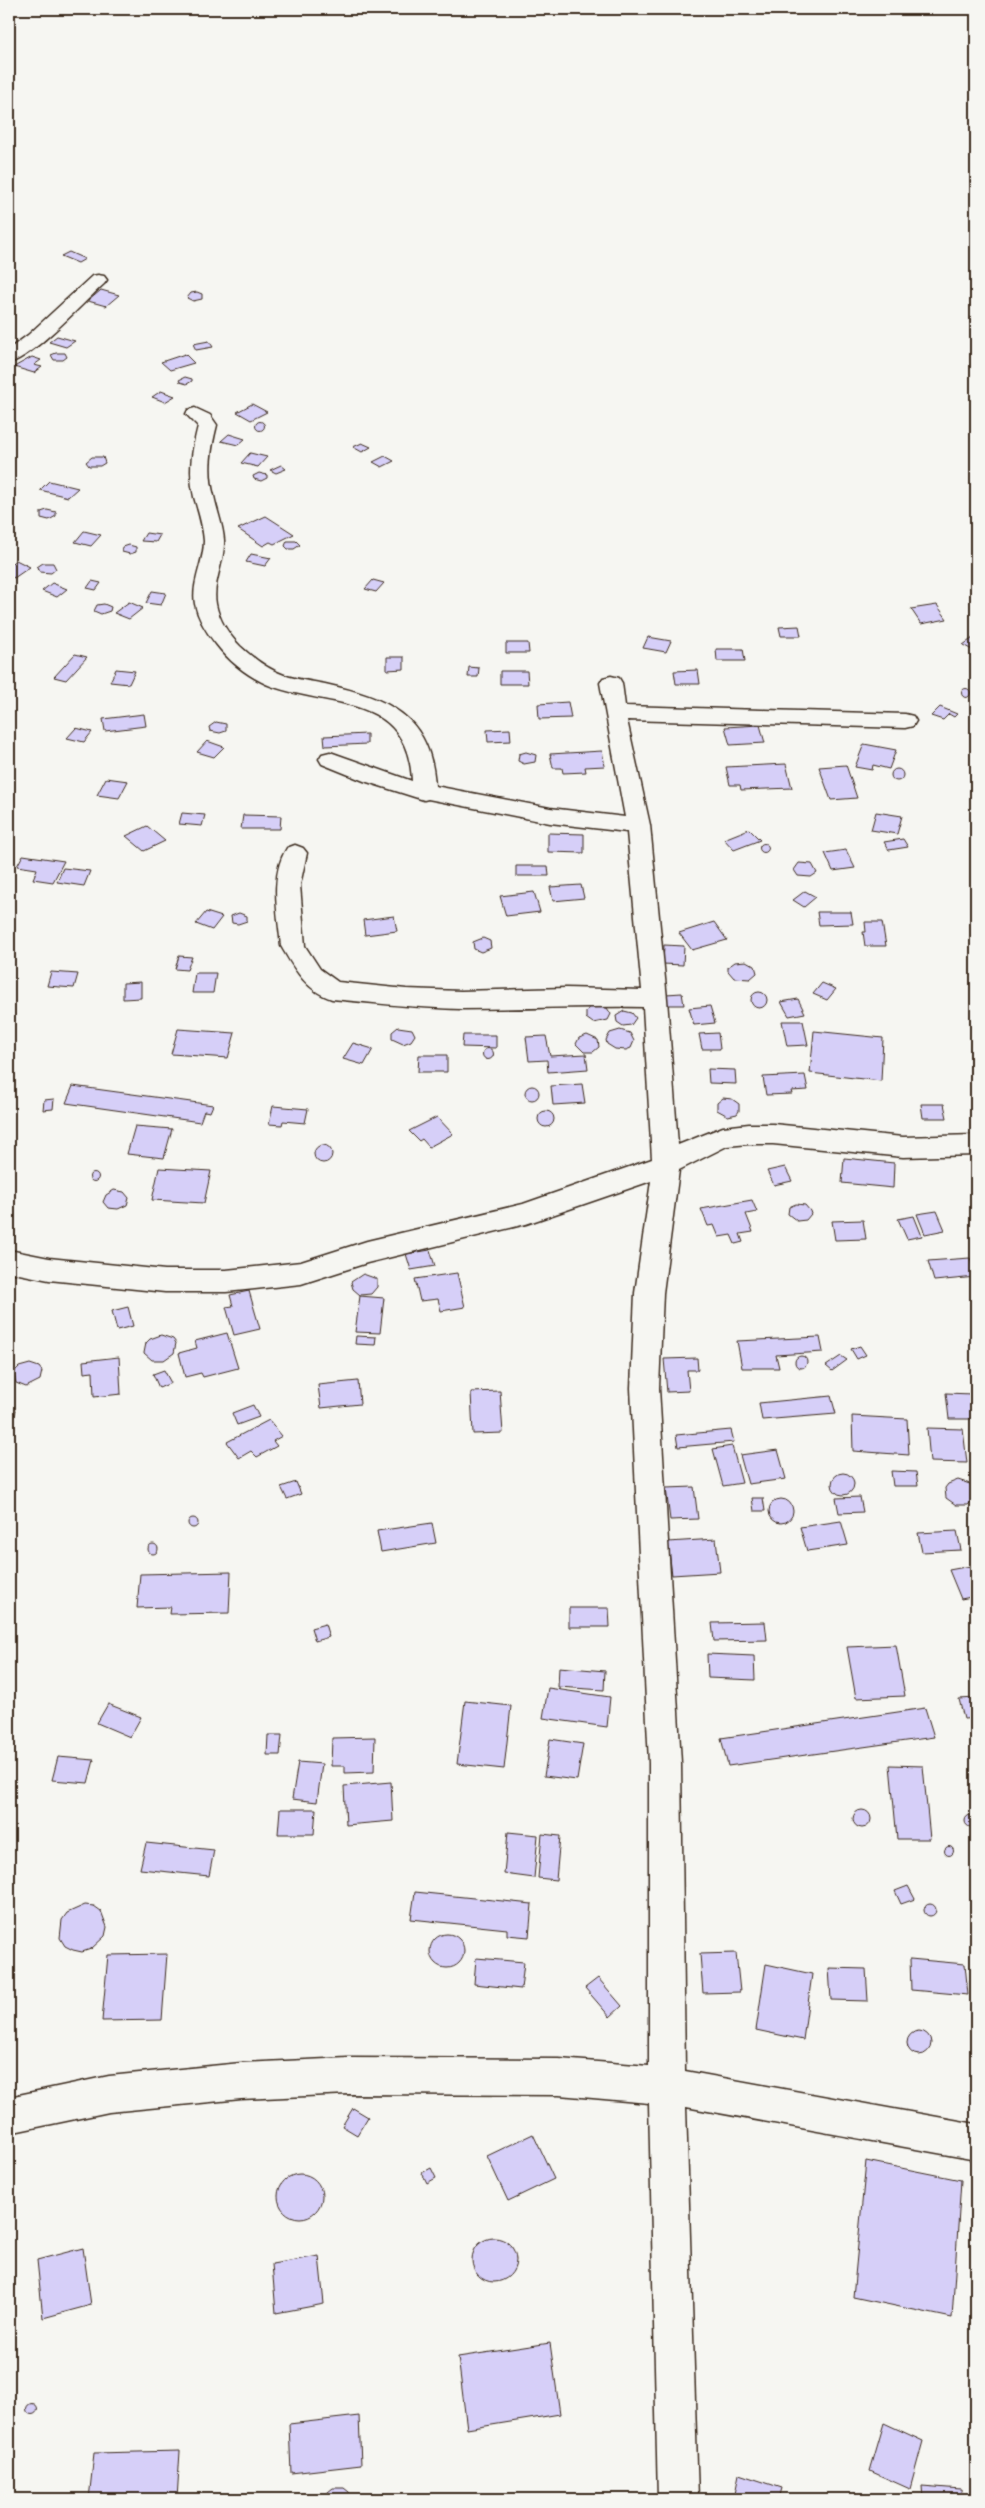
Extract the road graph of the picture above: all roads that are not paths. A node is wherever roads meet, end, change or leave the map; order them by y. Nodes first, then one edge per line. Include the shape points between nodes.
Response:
1 (98, 280) dead end
2 (9, 358) edge
3 (195, 414) dead end
4 (611, 683) dead end
5 (615, 713) junction
6 (905, 721) dead end
7 (330, 759) dead end
8 (424, 792) junction
9 (638, 825) junction
10 (295, 854) dead end
11 (655, 999) junction
12 (976, 1145) edge
13 (666, 1165) junction
14 (9, 1261) edge
15 (667, 2086) junction
16 (9, 2114) edge
17 (976, 2142) edge
18 (678, 2499) edge

1 - 2 street
3 - 8 street via 208,425 200,463 214,553 205,594 206,610 216,627 236,656 254,670 288,684 363,701 401,720 416,740 422,756
4 - 5 street
5 - 6 street
5 - 9 street
7 - 8 street via 382,781
8 - 9 street via 535,813
9 - 11 street
10 - 11 street via 288,885 293,946 311,975 332,990 461,1000
11 - 13 street
12 - 13 street via 903,1146 749,1134 723,1137
13 - 14 street via 526,1214 368,1252 301,1273 226,1281 165,1281 49,1269
13 - 15 street via 649,1293 645,1388 665,1763
15 - 16 street via 559,2077 348,2076 241,2080 109,2094
15 - 17 street
15 - 18 street

